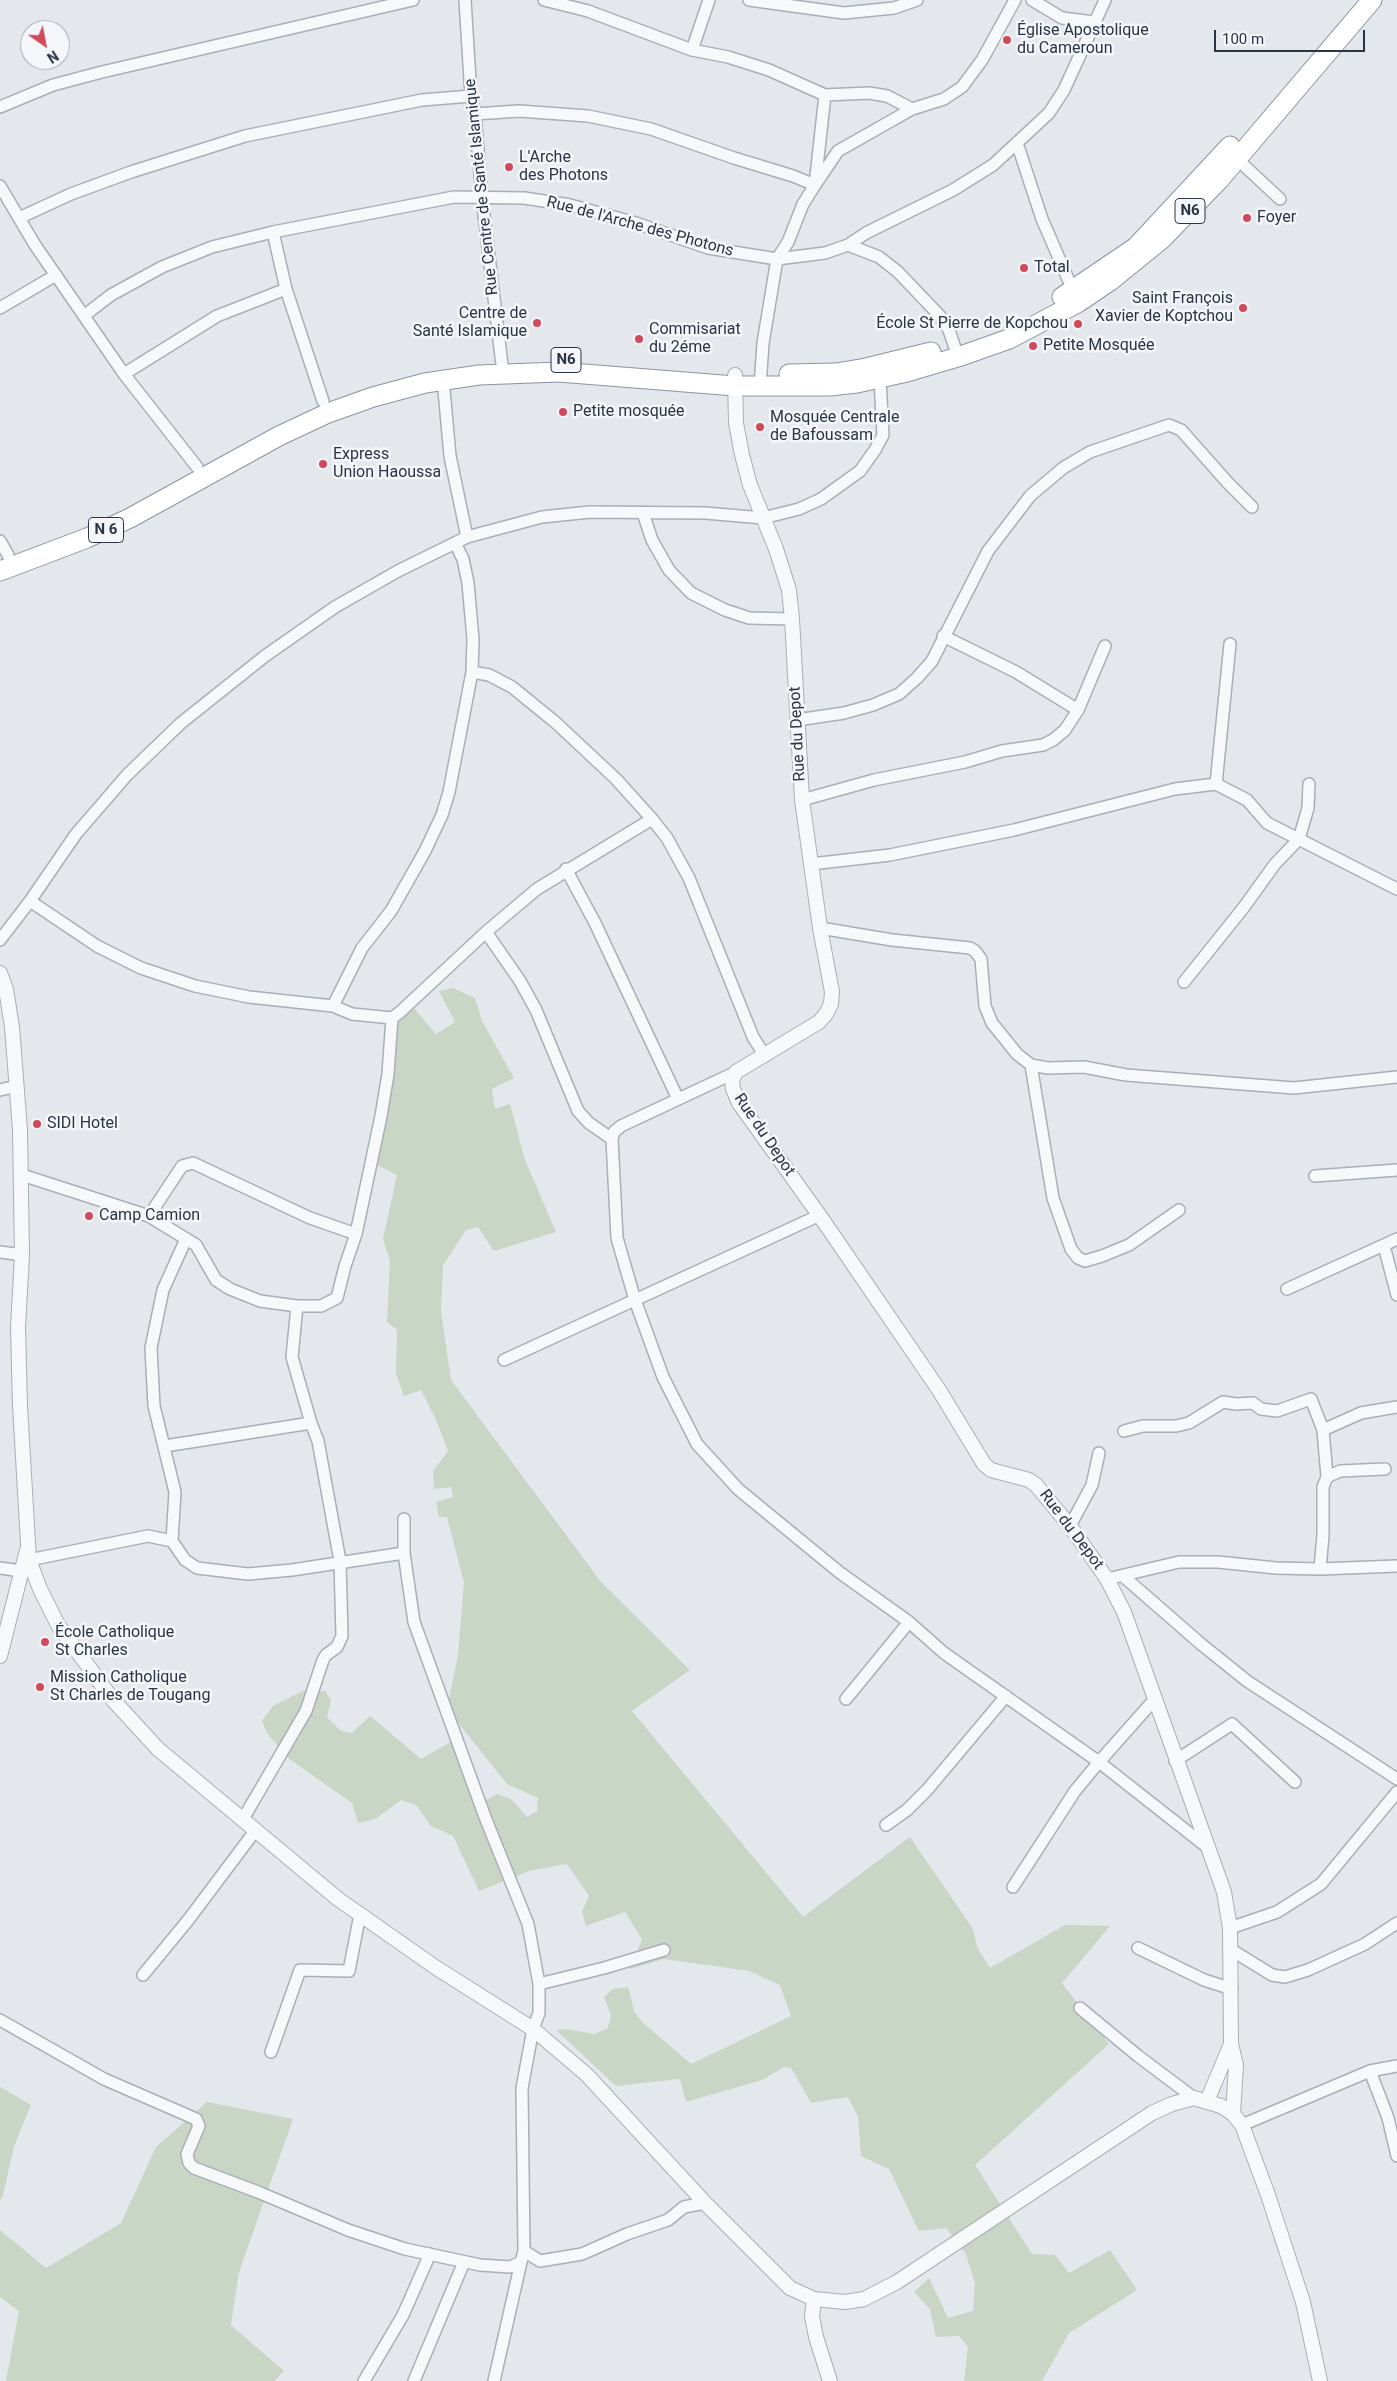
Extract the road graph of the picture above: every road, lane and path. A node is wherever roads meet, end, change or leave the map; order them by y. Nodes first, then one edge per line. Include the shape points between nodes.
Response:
1 (412, 0) edge
2 (465, 0) edge
3 (544, 0) edge
4 (709, 0) edge
5 (749, 0) edge
6 (917, 0) edge
7 (1015, 0) edge
8 (1032, 0) edge
9 (1105, 0) edge
10 (1356, 0) edge
11 (1372, 0) edge
12 (1094, 22) junction
13 (1334, 36) junction
14 (692, 50) junction
15 (825, 95) junction
16 (471, 96) junction
17 (0, 107) edge
18 (912, 109) junction
19 (475, 114) junction
20 (1017, 143) junction
21 (1236, 158) junction
22 (815, 186) junction
23 (2, 194) edge
24 (482, 198) junction
25 (1280, 199) dead end
26 (1179, 212) junction
27 (19, 218) junction
28 (273, 232) junction
29 (848, 245) junction
30 (778, 259) junction
31 (56, 275) junction
32 (286, 290) junction
33 (1075, 297) junction
34 (0, 308) edge
35 (84, 314) junction
36 (956, 351) junction
37 (503, 367) junction
38 (124, 374) junction
39 (443, 379) junction
40 (880, 379) junction
41 (735, 380) junction
42 (760, 380) junction
43 (323, 401) junction
44 (200, 472) junction
45 (1252, 507) dead end
46 (643, 513) junction
47 (764, 518) junction
48 (467, 537) junction
49 (455, 543) junction
50 (2, 559) edge
51 (792, 619) junction
52 (943, 636) junction
53 (1230, 644) dead end
54 (1106, 646) dead end
55 (472, 672) junction
56 (1078, 710) junction
57 (797, 720) junction
58 (1216, 784) junction
59 (1309, 784) dead end
60 (802, 800) junction
61 (652, 819) junction
62 (1299, 839) junction
63 (810, 864) junction
64 (566, 869) junction
65 (1397, 888) edge
66 (30, 901) junction
67 (820, 928) junction
68 (486, 932) junction
69 (0, 940) edge
70 (0, 973) edge
71 (1184, 982) dead end
72 (333, 1006) junction
73 (392, 1018) junction
74 (765, 1056) junction
75 (1031, 1065) junction
76 (736, 1072) junction
77 (1397, 1077) edge
78 (17, 1086) junction
79 (0, 1090) edge
80 (678, 1099) junction
81 (612, 1139) junction
82 (1397, 1170) edge
83 (22, 1175) junction
84 (1316, 1176) dead end
85 (1179, 1210) dead end
86 (820, 1215) junction
87 (149, 1216) junction
88 (356, 1234) junction
89 (186, 1239) junction
90 (1397, 1239) edge
91 (1384, 1246) junction
92 (0, 1252) edge
93 (22, 1255) junction
94 (1394, 1277) edge
95 (1287, 1289) dead end
96 (1397, 1296) edge
97 (635, 1300) junction
98 (297, 1306) junction
99 (504, 1360) dead end
100 (1397, 1407) edge
101 (311, 1423) junction
102 (1323, 1430) junction
103 (1124, 1431) dead end
104 (165, 1446) junction
105 (1099, 1453) dead end
106 (1385, 1469) dead end
107 (1328, 1477) junction
108 (404, 1519) dead end
109 (1070, 1526) junction
110 (172, 1541) junction
111 (404, 1552) junction
112 (340, 1561) junction
113 (25, 1565) junction
114 (1397, 1566) edge
115 (0, 1568) edge
116 (1320, 1569) junction
117 (1122, 1576) junction
118 (1107, 1579) junction
119 (909, 1622) junction
120 (0, 1656) edge
121 (1006, 1696) junction
122 (846, 1699) dead end
123 (1154, 1700) junction
124 (1175, 1761) junction
125 (1099, 1762) junction
126 (1397, 1779) edge
127 (1295, 1782) dead end
128 (1397, 1792) edge
129 (243, 1818) junction
130 (886, 1825) dead end
131 (255, 1831) junction
132 (1207, 1847) junction
133 (1013, 1887) dead end
134 (360, 1914) junction
135 (1397, 1922) edge
136 (1230, 1928) junction
137 (1138, 1948) dead end
138 (1230, 1949) junction
139 (664, 1950) dead end
140 (143, 1974) dead end
141 (539, 1984) junction
142 (1232, 1989) junction
143 (1080, 2008) dead end
144 (0, 2020) edge
145 (533, 2029) junction
146 (1231, 2044) junction
147 (271, 2052) dead end
148 (1397, 2066) edge
149 (1370, 2071) junction
150 (1201, 2099) junction
151 (1233, 2114) junction
152 (1242, 2126) junction
153 (1397, 2156) edge
154 (705, 2203) junction
155 (430, 2254) junction
156 (522, 2256) junction
157 (464, 2262) junction
158 (814, 2299) junction
159 (364, 2381) edge
160 (414, 2381) edge
161 (494, 2381) edge
162 (830, 2381) edge
163 (1320, 2381) edge

1 - 17 street via 94,74 53,85
2 - 16 street, Rue Centre de Santé Islamique
3 - 14 street via 588,11
4 - 14 street
5 - 6 street via 844,13 894,8
7 - 18 street via 982,60 962,87 944,99
8 - 12 street via 1062,18
9 - 12 street, Rue de l'Arche des Photons
10 - 13 highway, N6
11 - 13 highway, N6
12 - 20 street, Rue de l'Arche des Photons via 1064,90 1049,113
13 - 21 highway, N6
13 - 26 highway, N6 via 1210,170
14 - 15 street via 769,70
15 - 18 street via 869,93 887,96
15 - 22 street
16 - 19 street, Rue Centre de Santé Islamique
16 - 27 street via 422,100 245,136 131,172
18 - 22 street via 838,151
19 - 22 street via 518,111 588,116 651,129
19 - 24 street, Rue Centre de Santé Islamique
20 - 29 street, Rue de l'Arche des Photons via 993,165 953,190
20 - 33 street via 1042,218
21 - 25 street
21 - 26 highway, N6 via 1220,180
22 - 30 street via 803,204
23 - 27 street
24 - 28 street, Rue de l'Arche des Photons via 454,197
24 - 30 street, Rue de l'Arche des Photons via 524,198 570,205 708,248
24 - 37 street, Rue Centre de Santé Islamique
26 - 33 highway, N6
27 - 31 street
28 - 32 street
28 - 35 street, Rue de l'Arche des Photons via 212,247 162,267
29 - 30 street, Rue de l'Arche des Photons via 825,253
29 - 36 street via 879,257 898,272 940,316
30 - 42 street
31 - 34 street
31 - 35 street
32 - 38 street via 217,316
32 - 43 street
33 - 36 highway, N6
35 - 38 street
36 - 40 highway, N6
36 - 42 highway, N6 via 843,372
37 - 39 highway, N6
37 - 41 highway, N6 via 560,359
37 - 43 highway, N6 via 454,364 422,370
38 - 44 street
39 - 44 highway, N6 via 373,397 328,413
39 - 48 street via 450,456
40 - 42 highway, N6 via 830,386
40 - 47 street via 883,434 876,450 860,471 821,499 799,509
41 - 42 highway, N6
41 - 47 street, Rue du Depot via 736,423 742,455
43 - 44 highway, N6 via 274,425
44 - 50 highway, N 6 via 125,507 85,532
45 - 52 street via 1181,430 1169,425 1090,452 1063,468 1030,496 988,551
46 - 47 street via 705,513
46 - 48 street via 590,512 542,517
46 - 51 street via 652,540 669,570 691,593 750,618
47 - 51 street, Rue du Depot via 789,590
48 - 49 street
49 - 55 street via 468,583 472,616
49 - 66 street via 335,607 265,656 181,723 127,774 76,834
51 - 57 street, Rue du Depot
52 - 56 street via 1016,672
52 - 57 street via 932,661 899,694 844,713
53 - 58 street
54 - 56 street
55 - 61 street via 488,675 512,687 555,722 616,779
55 - 72 street via 450,792 442,815 391,911 362,948
56 - 60 street via 1065,730 1043,745 874,780
57 - 60 street, Rue du Depot
58 - 62 street via 1246,800 1267,823
58 - 63 street via 1176,788 1014,830 890,856
59 - 62 street via 1308,808
60 - 63 street, Rue du Depot
61 - 64 street
61 - 74 street via 667,838 689,878 753,1037
62 - 65 street
62 - 71 street via 1275,864
63 - 67 street, Rue du Depot
64 - 68 street via 536,889
64 - 80 street
66 - 69 street
66 - 72 street via 97,946 141,968 194,986 249,997
67 - 74 street, Rue du Depot via 829,976 830,1004 826,1014 819,1022
67 - 75 street via 976,951 981,959 985,1006 992,1023 1016,1054
68 - 73 street
68 - 81 street via 536,1010 578,1111
70 - 78 street via 12,1027
72 - 73 street via 352,1014
73 - 88 street via 381,1116
74 - 76 street, Rue du Depot
75 - 77 street via 1294,1088
75 - 85 street via 1053,1198 1071,1249 1078,1258 1084,1261 1129,1245
76 - 80 street
76 - 86 street, Rue du Depot via 732,1080 739,1103
78 - 79 street
78 - 83 street
80 - 81 street via 621,1126
81 - 97 street via 617,1238
82 - 84 street
83 - 87 street
83 - 93 street
86 - 97 street
86 - 109 street, Rue du Depot via 939,1390 984,1464 991,1470 1036,1485
87 - 88 street via 182,1166 193,1163 310,1218
87 - 89 street
88 - 98 street via 337,1298 321,1306
89 - 98 street via 196,1245 216,1280 230,1289 260,1302
89 - 104 street via 163,1290 151,1348 154,1406
90 - 91 street
91 - 94 street
91 - 95 street
92 - 93 street
93 - 113 street via 18,1328 28,1545
94 - 96 street
97 - 99 street
97 - 119 street via 663,1377 697,1444 738,1489 839,1572
98 - 101 street via 292,1357
100 - 102 street via 1361,1412
101 - 104 street
101 - 112 street via 318,1441
102 - 103 street via 1314,1402 1307,1399 1277,1411 1261,1409 1253,1403 1223,1402 1189,1423 1144,1426
102 - 107 street
104 - 110 street via 175,1492
105 - 109 street via 1092,1485
106 - 107 street via 1340,1471
107 - 116 street via 1323,1487
108 - 111 street
109 - 118 street, Rue du Depot
110 - 112 street via 185,1560 197,1568 248,1574
110 - 113 street via 148,1536
111 - 112 street
111 - 141 street via 414,1622 528,1924
112 - 129 street via 342,1636 337,1647 323,1660 306,1711
113 - 115 street
113 - 120 street
113 - 129 street via 58,1625 113,1700 158,1749
114 - 116 street
116 - 117 street via 1179,1562
117 - 118 street
117 - 126 street via 1246,1681
118 - 123 street, Rue du Depot via 1124,1612
119 - 121 street via 944,1653
119 - 122 street
121 - 125 street
121 - 130 street via 927,1790
123 - 124 street, Rue du Depot
123 - 125 street
124 - 127 street via 1232,1724
124 - 132 street, Rue du Depot via 1196,1810
125 - 132 street
125 - 133 street via 1075,1791
128 - 136 street via 1321,1884 1277,1912
129 - 131 street
131 - 134 street
131 - 140 street
132 - 136 street, Rue du Depot via 1224,1892
134 - 145 street via 435,1967
134 - 147 street via 349,1971 300,1970
135 - 138 street via 1365,1944 1285,1977 1272,1974
136 - 138 street, Rue du Depot
137 - 142 street via 1204,1980
138 - 142 street, Rue du Depot
139 - 141 street
141 - 145 street via 539,2013
142 - 146 street, Rue du Depot
143 - 150 street via 1138,2056
144 - 155 street via 104,2079 196,2119 199,2126 187,2154 194,2168 348,2230
145 - 154 street via 586,2075
145 - 156 street via 522,2088
146 - 150 street
146 - 151 street via 1236,2065
148 - 149 street
149 - 152 street
149 - 153 street via 1388,2118
150 - 151 street
150 - 158 street via 1172,2104 1152,2113 897,2282 864,2299 845,2302
151 - 152 street
152 - 163 street via 1303,2302
154 - 156 street via 684,2208 668,2220 582,2254 540,2261
154 - 158 street via 790,2288
155 - 157 street
155 - 159 street via 403,2315
156 - 157 street via 510,2267
156 - 161 street
157 - 160 street
158 - 162 street via 812,2316 816,2337

